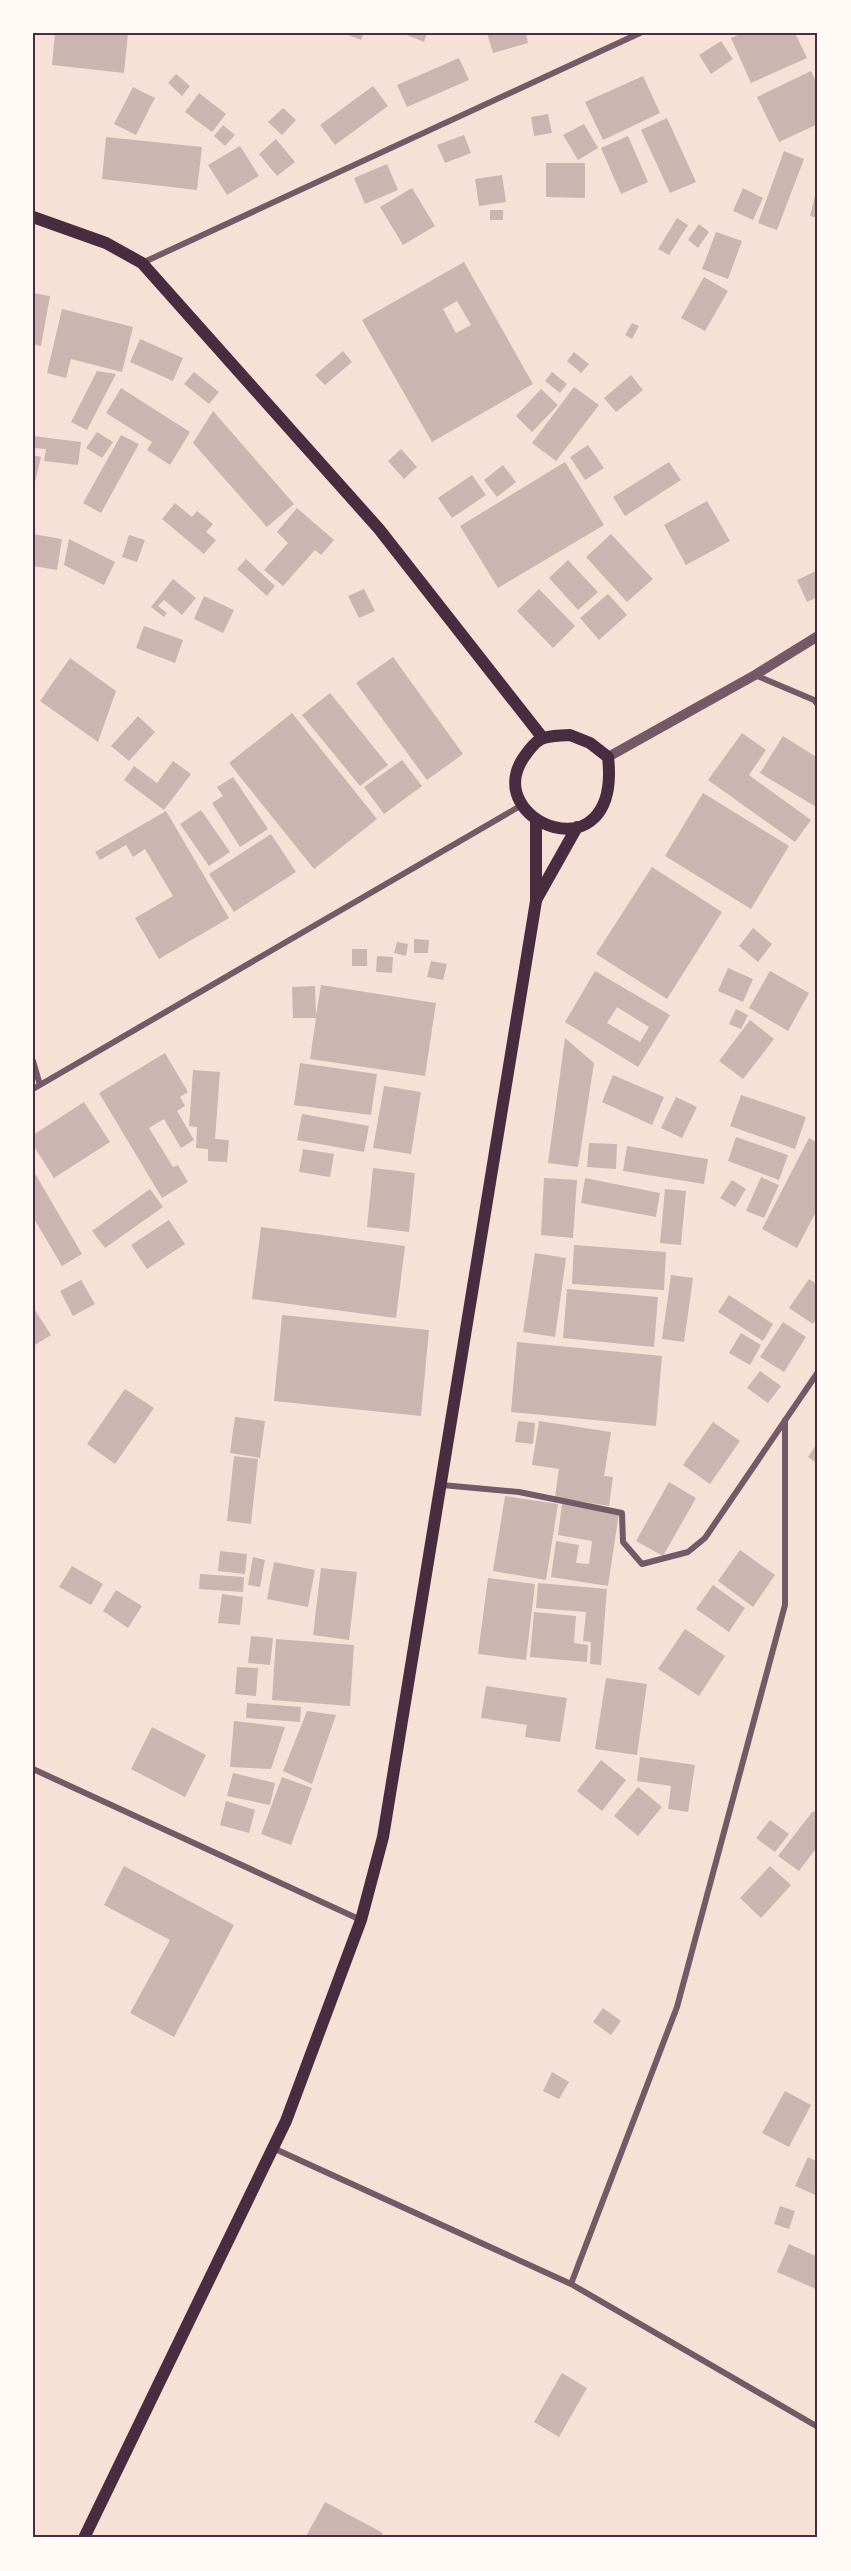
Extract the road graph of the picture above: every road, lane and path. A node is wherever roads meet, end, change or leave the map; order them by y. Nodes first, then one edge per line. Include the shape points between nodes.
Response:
1 (640, 33) edge
2 (33, 218) edge
3 (142, 263) junction
4 (818, 636) edge
5 (755, 675) junction
6 (818, 705) edge
7 (542, 737) junction
8 (608, 757) junction
9 (522, 805) junction
10 (536, 821) junction
11 (577, 827) junction
12 (536, 901) junction
13 (33, 1061) edge
14 (40, 1085) junction
15 (33, 1089) edge
16 (818, 1372) edge
17 (785, 1420) junction
18 (442, 1485) junction
19 (33, 1769) edge
20 (361, 1920) junction
21 (273, 2148) junction
22 (571, 2284) junction
23 (818, 2427) edge
24 (84, 2538) edge

1 - 3 street
2 - 3 main road via 106,243
3 - 7 main road via 379,529
4 - 5 street
5 - 6 street
5 - 8 street
7 - 8 main road via 570,735 590,743
7 - 9 main road via 519,764 516,785
8 - 11 main road via 608,799 596,817
9 - 10 main road
9 - 14 street
10 - 11 main road via 556,829
10 - 12 main road
11 - 12 main road
12 - 18 main road
13 - 14 street
14 - 15 street
16 - 17 street
17 - 18 street via 705,1538 688,1552 642,1564 623,1542 622,1513 519,1492
17 - 22 street via 785,1605 677,2007
18 - 20 main road via 383,1837
19 - 20 street
20 - 21 main road
21 - 22 street
21 - 24 main road
22 - 23 street

